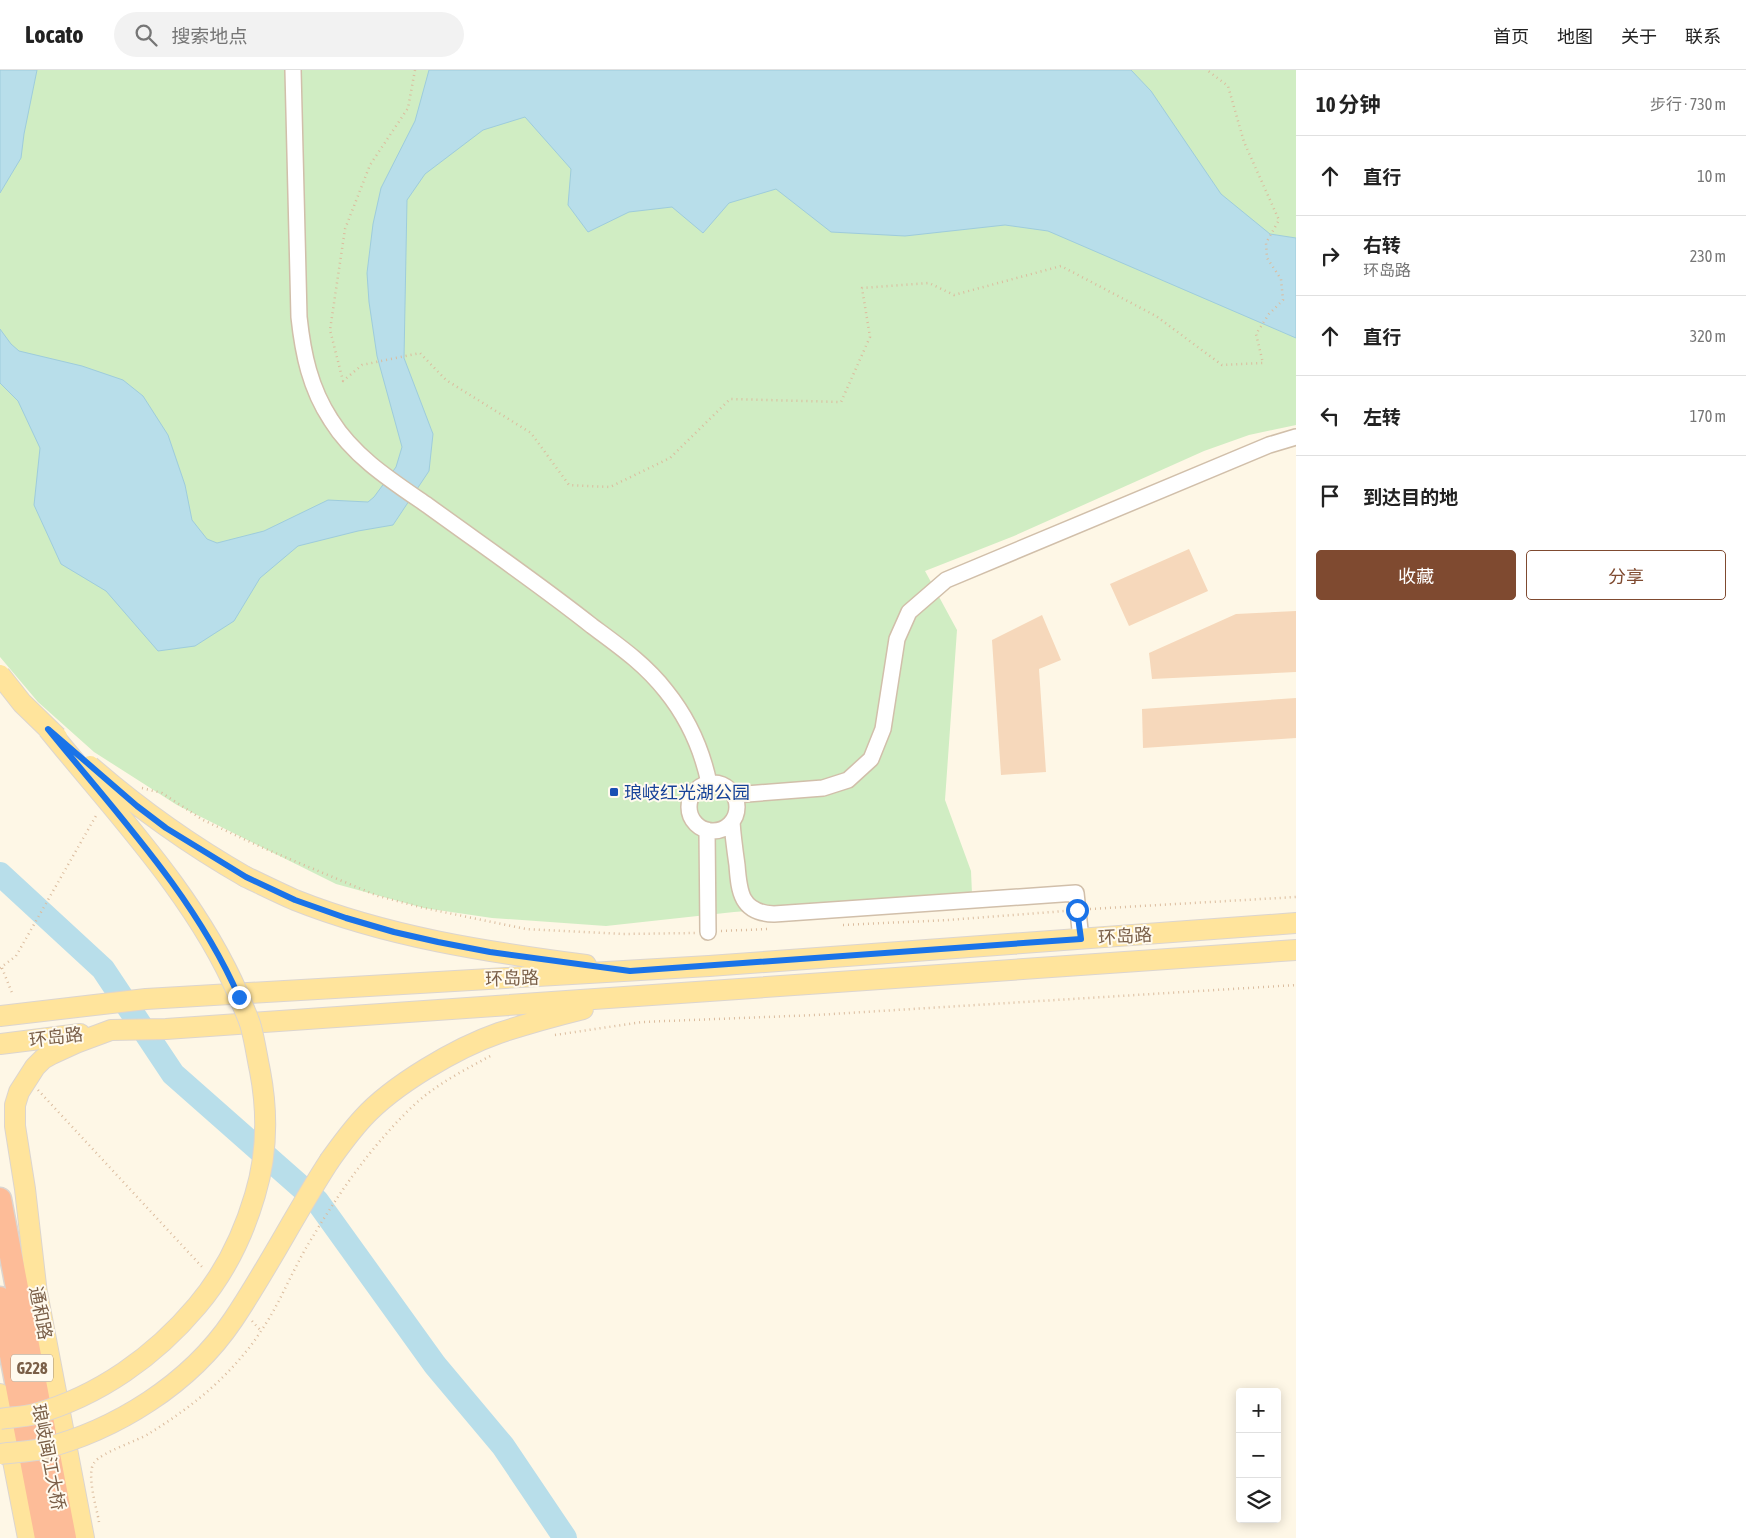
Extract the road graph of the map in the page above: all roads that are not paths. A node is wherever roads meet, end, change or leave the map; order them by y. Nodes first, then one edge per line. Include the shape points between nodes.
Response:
1 (293, 70) edge
2 (1296, 438) edge
3 (0, 675) edge
4 (48, 729) junction
5 (710, 783) junction
6 (734, 795) junction
7 (732, 822) junction
8 (707, 830) junction
9 (1296, 923) edge
10 (708, 932) road end
11 (1081, 939) junction
12 (1296, 950) edge
13 (630, 971) junction
14 (633, 996) junction
15 (0, 1016) edge
16 (111, 1030) junction
17 (0, 1044) edge
18 (0, 1119) edge
19 (0, 1199) edge
20 (37, 1294) junction
21 (0, 1298) edge
22 (0, 1394) edge
23 (0, 1419) edge
24 (0, 1454) edge
25 (92, 1534) edge
26 (28, 1538) edge
27 (46, 1538) edge
28 (65, 1538) edge

1 - 5 street via 299,316 304,356 313,385 331,421 354,449 384,475 564,604 647,670 666,691 684,720
2 - 6 street via 1269,445 946,580 909,612 897,639 884,729 872,760 848,780 823,788
3 - 4 main road, bridge
4 - 13 main road, bridge via 166,828 246,877 295,900 394,932 490,952
4 - 23 main road, bridge via 161,869 227,968 253,1035 265,1097 265,1154 250,1212 227,1265 208,1293 173,1332 139,1362 94,1390 34,1414
5 - 6 street via 724,785
5 - 8 street via 696,789 689,802 691,817
6 - 7 street via 737,809
7 - 8 street via 720,830
7 - 11 street via 740,893 750,907 767,914 1076,893
8 - 10 street
9 - 11 main road, 环岛路
11 - 13 main road, 环岛路
12 - 14 main road, 环岛路
13 - 15 main road, 环岛路 via 146,999
14 - 16 main road, 环岛路 via 166,1029
14 - 24 main road, bridge via 555,1016 498,1043 457,1052 387,1095 362,1118 330,1160 232,1321 196,1363 127,1414 84,1436 40,1450
16 - 17 main road, 环岛路
16 - 20 main road via 44,1059 18,1092 15,1126 26,1189
18 - 20 main road, 通和路
19 - 28 highway, 琅岐闽江大桥 / G228, bridge
20 - 25 main road, 通和路
21 - 27 highway, 琅岐闽江大桥 / G228, bridge
22 - 26 main road

